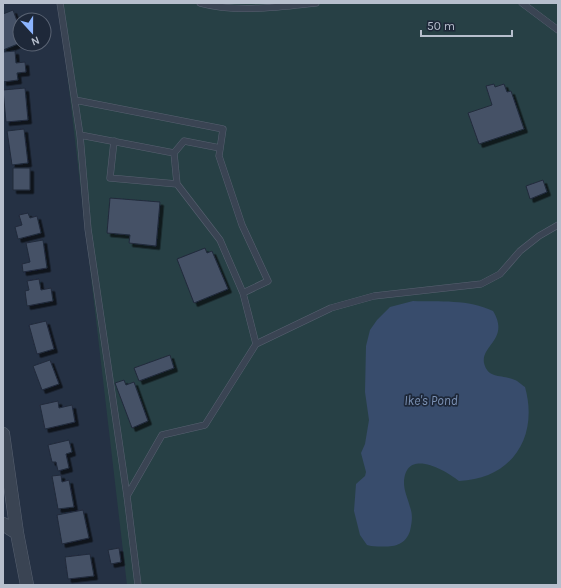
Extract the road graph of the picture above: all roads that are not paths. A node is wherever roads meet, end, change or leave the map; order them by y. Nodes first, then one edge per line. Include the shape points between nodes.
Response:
1 (60, 3) edge
2 (200, 3) edge
3 (316, 3) edge
4 (522, 3) edge
5 (558, 30) edge
6 (75, 100) junction
7 (80, 135) junction
8 (114, 141) junction
9 (220, 148) junction
10 (174, 153) junction
11 (177, 184) junction
12 (558, 225) edge
13 (243, 293) junction
14 (256, 344) junction
15 (3, 434) edge
16 (127, 496) junction
17 (3, 524) edge
18 (17, 533) junction
19 (27, 585) edge
20 (138, 585) edge

1 - 6 lane
2 - 3 lane via 243,9
4 - 5 lane
6 - 7 lane
6 - 9 lane via 223,129
7 - 8 lane
7 - 16 lane via 88,229
8 - 10 lane
8 - 11 lane via 110,178
9 - 10 lane via 184,141
9 - 13 lane via 219,156 242,225 268,281
10 - 11 lane
11 - 13 lane via 220,240
12 - 14 lane via 520,251 500,274 481,284 374,296 331,308
13 - 14 lane
14 - 16 lane via 205,425 162,435
15 - 18 street
16 - 20 lane
17 - 18 street
18 - 19 street

